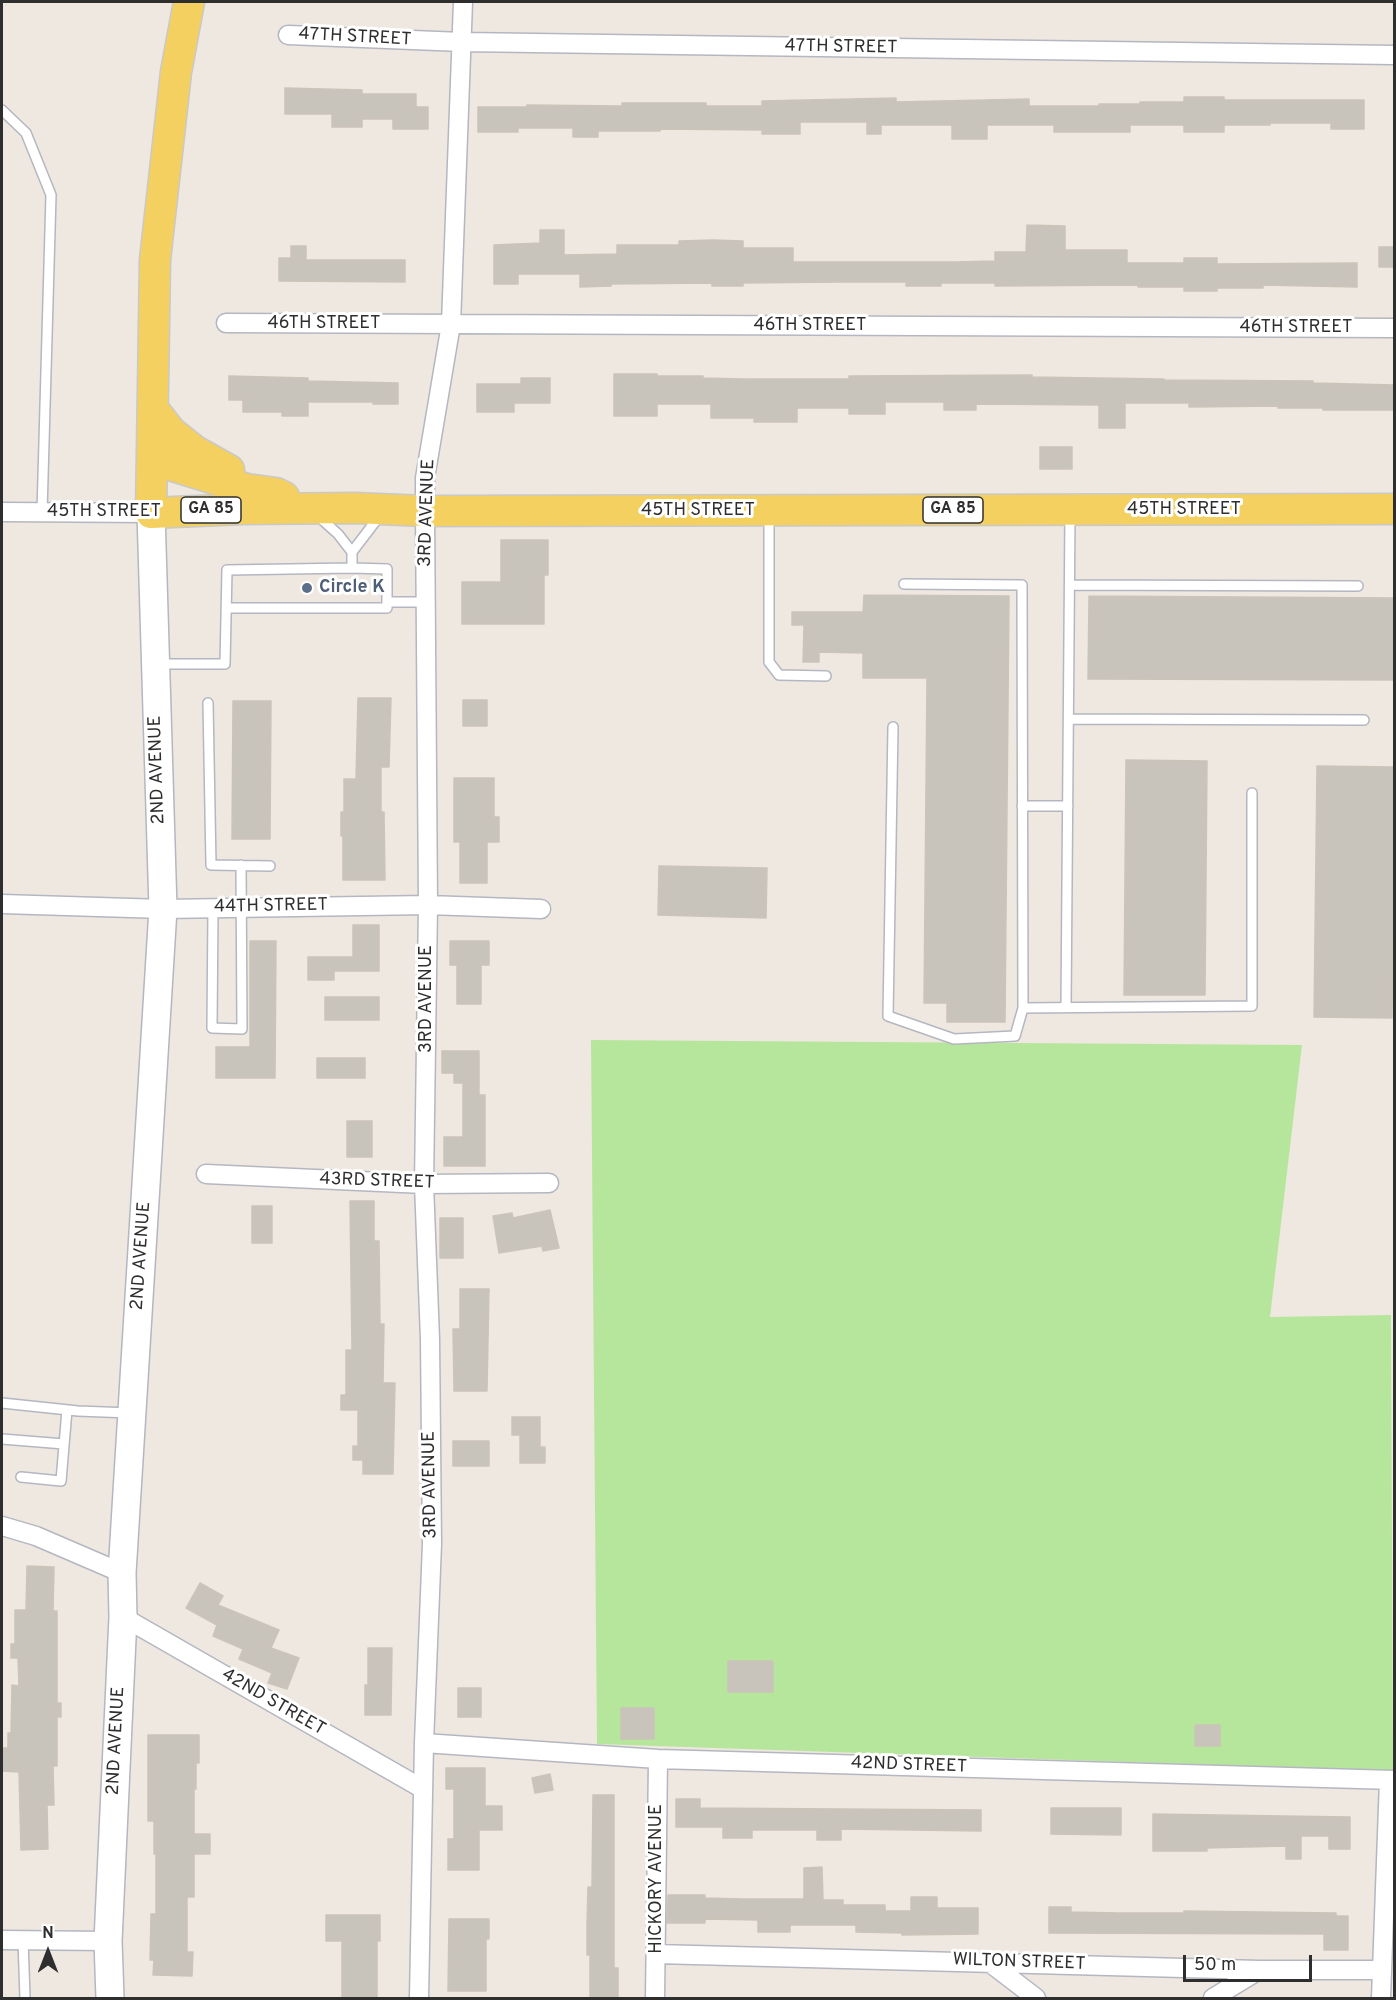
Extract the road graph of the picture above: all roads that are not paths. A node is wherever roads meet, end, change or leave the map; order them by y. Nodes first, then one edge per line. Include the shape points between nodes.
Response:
1 (189, 2) edge
2 (463, 2) edge
3 (288, 35) dead end
4 (462, 42) junction
5 (1395, 55) edge
6 (2, 110) edge
7 (226, 324) dead end
8 (451, 324) junction
9 (1395, 328) edge
10 (153, 409) junction
11 (152, 452) junction
12 (276, 493) junction
13 (306, 509) junction
14 (386, 509) junction
15 (1395, 509) edge
16 (769, 510) junction
17 (1070, 510) junction
18 (425, 511) junction
19 (2, 512) edge
20 (42, 512) junction
21 (151, 513) junction
22 (352, 552) junction
23 (312, 568) junction
24 (338, 568) junction
25 (352, 568) junction
26 (363, 568) junction
27 (267, 569) junction
28 (287, 569) junction
29 (266, 580) dead end
30 (288, 580) dead end
31 (313, 580) dead end
32 (338, 580) dead end
33 (363, 580) dead end
34 (904, 584) dead end
35 (1070, 585) junction
36 (1358, 586) dead end
37 (248, 596) dead end
38 (266, 596) dead end
39 (288, 597) dead end
40 (313, 597) dead end
41 (338, 597) dead end
42 (387, 602) junction
43 (425, 602) junction
44 (226, 608) junction
45 (247, 608) junction
46 (266, 608) junction
47 (288, 608) junction
48 (312, 608) junction
49 (338, 608) junction
50 (155, 664) junction
51 (826, 676) dead end
52 (208, 704) dead end
53 (1069, 719) junction
54 (1364, 720) dead end
55 (893, 727) dead end
56 (1252, 793) dead end
57 (1022, 806) junction
58 (1068, 806) junction
59 (241, 865) junction
60 (270, 866) dead end
61 (2, 904) edge
62 (428, 905) junction
63 (213, 908) junction
64 (241, 908) junction
65 (163, 909) junction
66 (541, 909) dead end
67 (1066, 1007) junction
68 (1023, 1008) junction
69 (206, 1174) dead end
70 (549, 1183) dead end
71 (424, 1185) junction
72 (2, 1403) edge
73 (67, 1410) junction
74 (132, 1413) junction
75 (2, 1439) edge
76 (64, 1444) junction
77 (21, 1478) dead end
78 (2, 1526) edge
79 (122, 1573) junction
80 (123, 1617) junction
81 (424, 1743) junction
82 (658, 1759) junction
83 (1392, 1780) edge
84 (423, 1789) junction
85 (2, 1940) edge
86 (23, 1941) junction
87 (108, 1941) junction
88 (656, 1954) junction
89 (988, 1962) junction
90 (1258, 1970) junction
91 (1381, 1970) junction
92 (24, 1998) edge
93 (110, 1998) edge
94 (419, 1998) edge
95 (655, 1998) edge
96 (1036, 1998) edge
97 (1214, 1998) edge
98 (1381, 1998) edge

1 - 10 main road via 176,72 155,260
2 - 4 street, 3RD AVENUE
3 - 4 street, 47TH STREET
4 - 5 street, 47TH STREET
4 - 8 street, 3RD AVENUE
6 - 20 lane via 26,134 51,195
7 - 8 street, 46TH STREET
8 - 9 street, 46TH STREET
8 - 18 street, 3RD AVENUE via 425,478
10 - 11 main road
10 - 12 main road via 171,432 195,451 242,476 269,484
11 - 12 main road via 173,466 247,489
11 - 21 main road
12 - 13 main road
13 - 14 main road, 45TH STREET / GA 85
13 - 21 main road, 45TH STREET / GA 85
13 - 22 lane via 321,518
14 - 18 main road, 45TH STREET / GA 85
14 - 22 lane
15 - 17 main road, 45TH STREET / GA 85
16 - 17 main road, 45TH STREET / GA 85
16 - 18 main road, 45TH STREET / GA 85
16 - 51 lane via 769,662 779,675
17 - 35 lane
18 - 43 street, 3RD AVENUE
19 - 20 street, 45TH STREET
20 - 21 street, 45TH STREET
21 - 50 main road, 2ND AVENUE
22 - 25 lane
23 - 24 lane
23 - 28 lane
23 - 31 lane
24 - 25 lane
24 - 32 lane
25 - 26 lane
26 - 33 lane
26 - 42 lane via 387,569
27 - 28 lane
27 - 29 lane
27 - 44 lane via 248,574 227,570
28 - 30 lane
34 - 57 lane via 1022,585
35 - 36 lane
35 - 53 lane
37 - 45 lane
38 - 46 lane
39 - 47 lane
40 - 48 lane
41 - 49 lane
42 - 43 lane
42 - 49 lane via 387,608 363,603
43 - 62 street, 3RD AVENUE
44 - 45 lane
44 - 50 lane via 225,664
45 - 46 lane
46 - 47 lane
47 - 48 lane
48 - 49 lane
50 - 65 main road, 2ND AVENUE
52 - 59 lane via 211,865
53 - 54 lane
53 - 58 lane
55 - 68 lane via 888,1016 954,1039 1015,1036
56 - 67 lane via 1252,1006
57 - 58 lane
57 - 68 lane
58 - 67 lane
59 - 60 lane
59 - 64 lane
61 - 65 street, 44TH STREET
62 - 64 street, 44TH STREET
62 - 66 street, 44TH STREET
62 - 71 street, 3RD AVENUE
63 - 64 street, 44TH STREET
63 - 64 lane via 212,1028 242,1029
63 - 65 street, 44TH STREET
65 - 74 main road, 2ND AVENUE
67 - 68 lane
69 - 71 street, 43RD STREET
70 - 71 street, 43RD STREET
71 - 81 street, 3RD AVENUE via 432,1544
72 - 73 lane
73 - 74 lane
73 - 76 lane
74 - 79 main road, 2ND AVENUE
75 - 76 lane
76 - 77 lane via 61,1481
78 - 79 street via 36,1536
79 - 80 main road, 2ND AVENUE
80 - 84 street, 42ND STREET
80 - 87 main road, 2ND AVENUE
81 - 82 street, 42ND STREET
81 - 84 street, 3RD AVENUE
82 - 83 street, 42ND STREET
82 - 88 street, HICKORY AVENUE
83 - 91 street
84 - 94 street, 3RD AVENUE
85 - 86 street
86 - 87 street
86 - 92 lane
87 - 93 main road, 2ND AVENUE
88 - 89 street, WILTON STREET
88 - 95 street, HICKORY AVENUE
89 - 90 street, WILTON STREET
89 - 96 street
90 - 91 street, WILTON STREET
90 - 97 street
91 - 98 street

